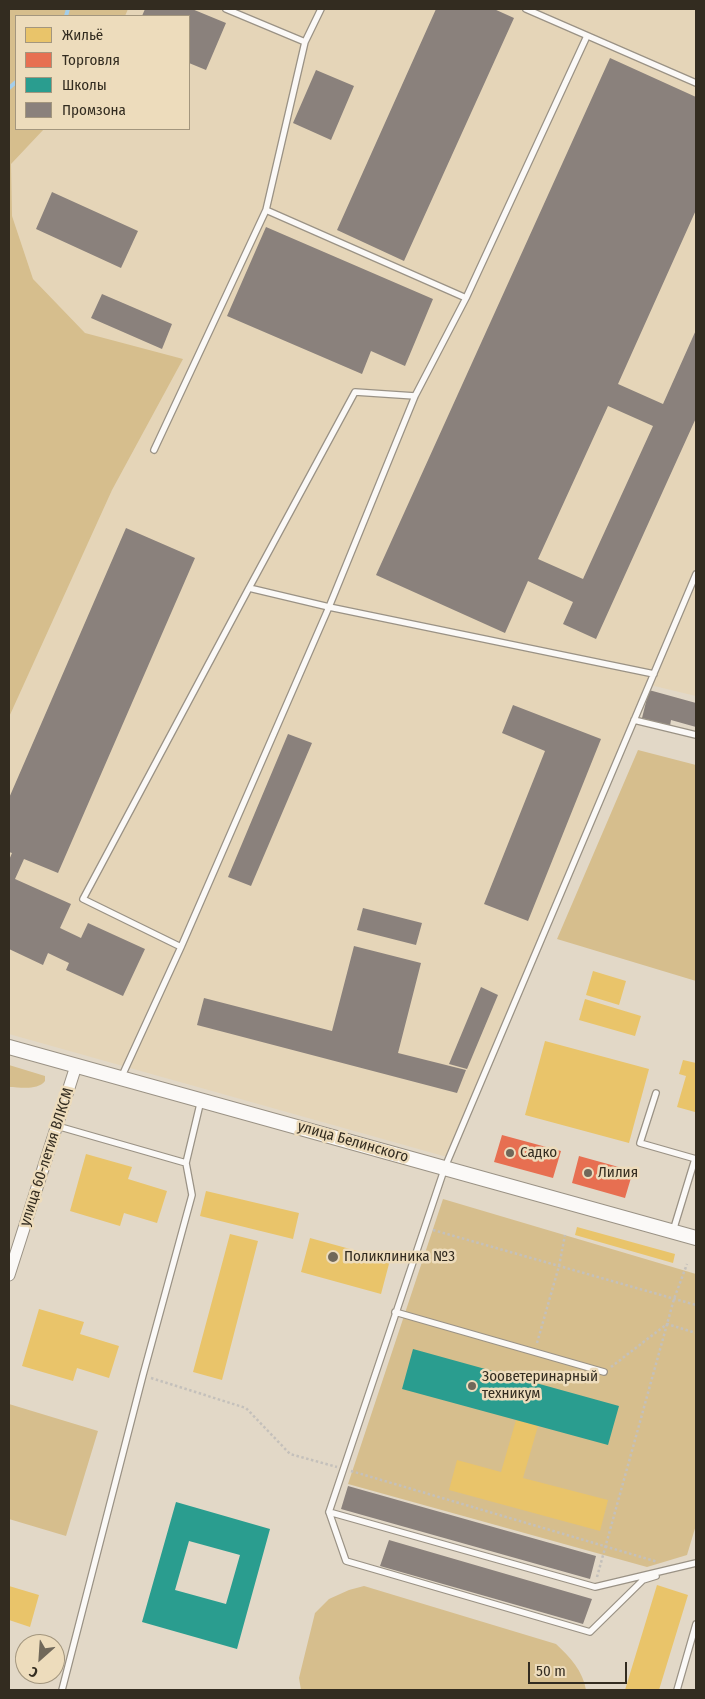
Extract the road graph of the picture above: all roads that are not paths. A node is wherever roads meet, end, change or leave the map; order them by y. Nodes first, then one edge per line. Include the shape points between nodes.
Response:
1 (226, 9) edge
2 (321, 9) edge
3 (526, 9) edge
4 (587, 36) junction
5 (305, 42) junction
6 (696, 83) edge
7 (266, 210) junction
8 (466, 298) junction
9 (415, 396) junction
10 (154, 450) dead end
11 (696, 574) edge
12 (249, 588) junction
13 (329, 607) junction
14 (654, 674) junction
15 (634, 720) junction
16 (696, 735) edge
17 (181, 946) junction
18 (9, 1047) edge
19 (76, 1066) junction
20 (121, 1078) junction
21 (656, 1093) dead end
22 (201, 1100) junction
23 (57, 1126) junction
24 (695, 1159) edge
25 (186, 1163) junction
26 (444, 1167) junction
27 (673, 1231) junction
28 (696, 1238) edge
29 (9, 1276) edge
30 (395, 1312) junction
31 (604, 1372) road end
32 (329, 1512) junction
33 (696, 1563) edge
34 (696, 1624) edge
35 (62, 1690) edge
36 (677, 1690) edge

1 - 5 lane
2 - 5 lane
3 - 4 lane
4 - 6 lane
4 - 8 lane
5 - 7 lane
7 - 8 lane
7 - 10 lane
8 - 9 lane
9 - 12 lane via 356,392
9 - 13 lane
11 - 14 lane
12 - 13 lane
12 - 17 lane via 83,900
13 - 14 lane
13 - 17 lane
14 - 15 lane
15 - 16 lane
15 - 26 lane
17 - 20 lane
18 - 19 street, улица Белинского
19 - 20 street, улица Белинского
19 - 23 street, улица 60-летия ВЛКСМ
20 - 22 street, улица Белинского
21 - 24 lane via 640,1143
22 - 25 lane
22 - 26 street, улица Белинского
23 - 25 lane
23 - 29 street, улица 60-летия ВЛКСМ
24 - 27 lane
25 - 35 lane via 192,1195
26 - 27 street, улица Белинского
26 - 30 lane
27 - 28 street, улица Белинского
30 - 31 lane
30 - 32 lane
32 - 33 lane via 594,1587
32 - 33 lane via 346,1561 590,1632 643,1580
34 - 36 lane

